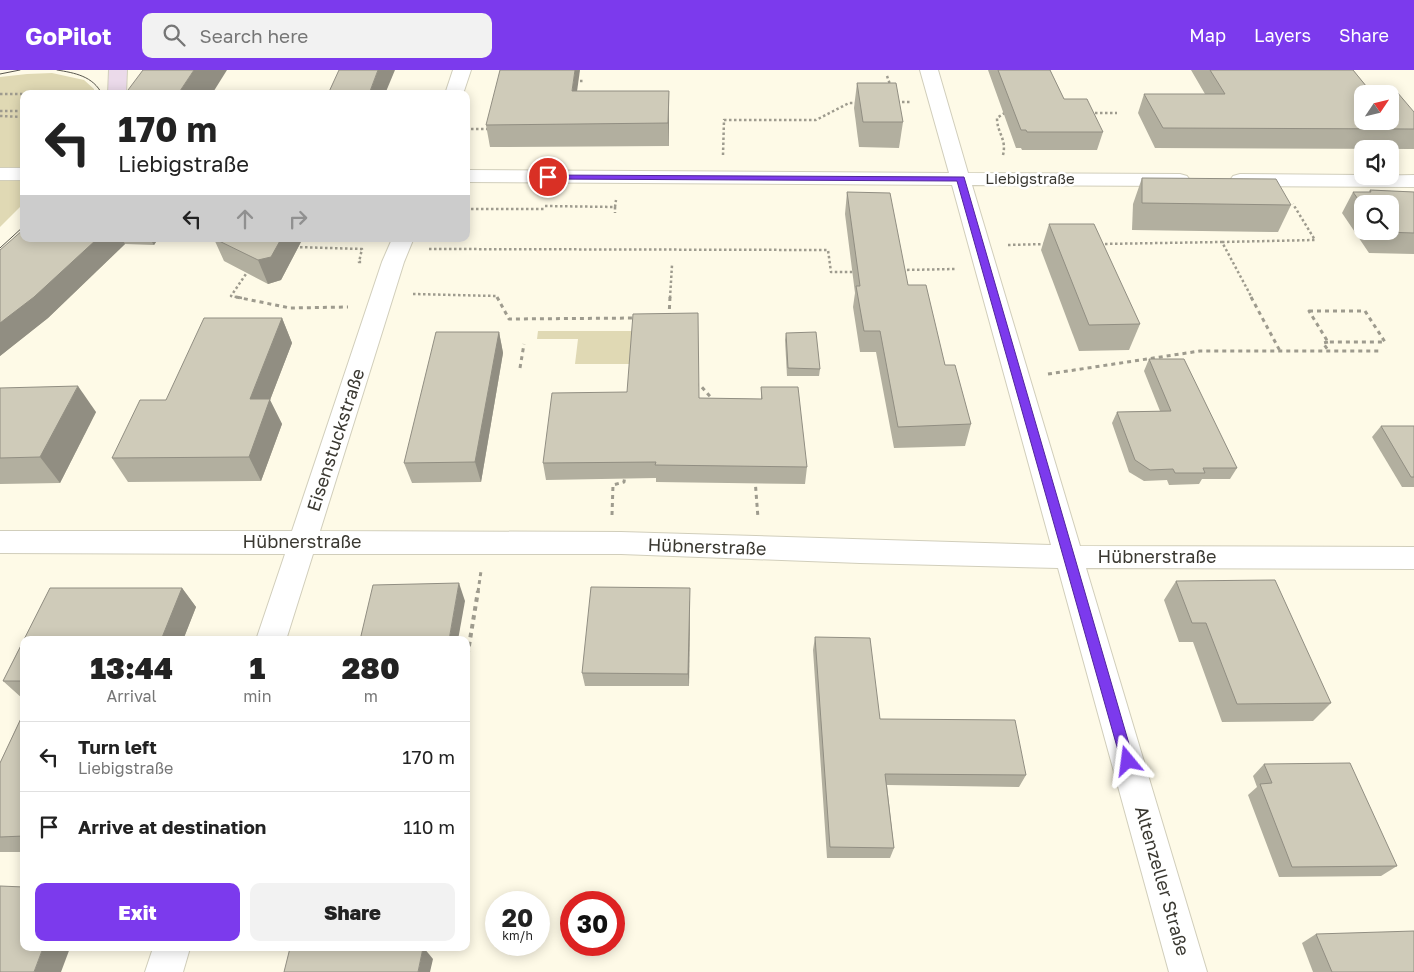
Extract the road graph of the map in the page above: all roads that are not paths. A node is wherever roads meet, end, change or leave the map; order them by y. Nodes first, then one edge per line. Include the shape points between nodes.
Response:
1 (118, 70) edge
2 (462, 70) edge
3 (930, 70) edge
4 (117, 90) edge
5 (456, 90) edge
6 (0, 174) edge
7 (20, 174) edge
8 (470, 176) edge
9 (961, 179) junction
10 (1198, 180) edge
11 (1218, 180) edge
12 (1414, 181) edge
13 (397, 251) road end
14 (0, 542) edge
15 (303, 542) junction
16 (1069, 557) junction
17 (1414, 558) edge
18 (272, 636) edge
19 (171, 951) edge
20 (164, 972) edge
21 (1188, 972) edge

1 - 4 main road
2 - 5 street
3 - 9 street, Altenzeller Straße
6 - 7 street
8 - 9 street, Liebigstraße
9 - 10 street, Liebigstraße
9 - 16 street, Altenzeller Straße
11 - 12 street
13 - 15 street, Eisenstuckstraße
14 - 15 street, Hübnerstraße
15 - 16 street, Hübnerstraße via 611,543
15 - 18 street, Eisenstuckstraße
16 - 17 street, Hübnerstraße
16 - 21 street, Altenzeller Straße
19 - 20 street

